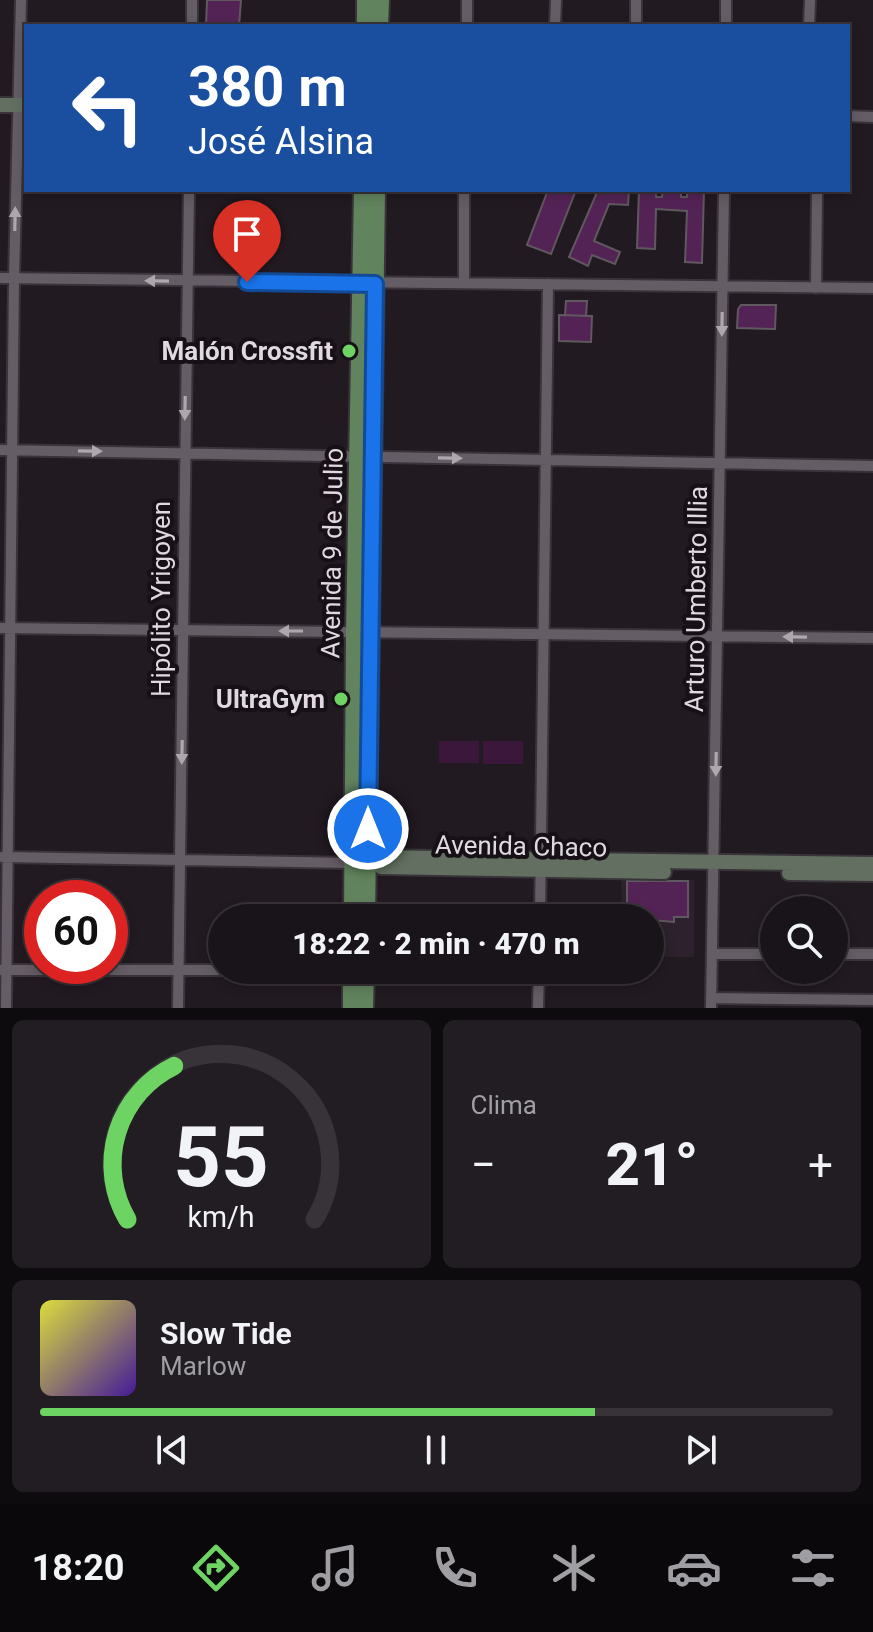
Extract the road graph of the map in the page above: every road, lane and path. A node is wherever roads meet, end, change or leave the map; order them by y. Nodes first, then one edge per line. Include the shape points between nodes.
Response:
1 (21, 0) edge
2 (192, 0) edge
3 (365, 0) edge
4 (381, 0) edge
5 (467, 0) edge
6 (556, 0) edge
7 (636, 0) edge
8 (726, 0) edge
9 (810, 0) edge
10 (192, 24) edge
11 (365, 24) edge
12 (380, 24) edge
13 (467, 24) edge
14 (555, 24) edge
15 (636, 24) edge
16 (726, 24) edge
17 (809, 24) edge
18 (0, 105) edge
19 (22, 105) edge
20 (850, 116) edge
21 (873, 117) edge
22 (189, 192) edge
23 (362, 192) edge
24 (377, 192) edge
25 (464, 192) edge
26 (724, 192) edge
27 (817, 192) edge
28 (0, 278) edge
29 (14, 278) junction
30 (187, 282) junction
31 (464, 283) junction
32 (368, 284) junction
33 (548, 284) junction
34 (722, 286) junction
35 (816, 288) junction
36 (873, 288) edge
37 (6, 450) edge
38 (184, 452) junction
39 (365, 457) junction
40 (545, 459) junction
41 (720, 462) junction
42 (873, 466) edge
43 (4, 628) edge
44 (185, 631) junction
45 (361, 632) junction
46 (545, 634) junction
47 (719, 636) junction
48 (873, 638) edge
49 (3, 857) edge
50 (179, 860) junction
51 (363, 862) junction
52 (873, 864) edge
53 (541, 866) junction
54 (713, 868) junction
55 (873, 874) edge
56 (355, 904) edge
57 (366, 904) edge
58 (540, 904) edge
59 (712, 954) junction
60 (760, 954) edge
61 (848, 954) edge
62 (873, 954) edge
63 (179, 969) junction
64 (4, 970) edge
65 (208, 970) edge
66 (351, 984) edge
67 (366, 984) edge
68 (539, 984) edge
69 (873, 1000) edge
70 (711, 1003) edge
71 (6, 1008) edge
72 (178, 1008) edge
73 (351, 1008) edge
74 (365, 1008) edge
75 (538, 1008) edge

1 - 19 street
2 - 10 street
3 - 11 main road
4 - 12 main road
5 - 13 street
6 - 14 street
7 - 15 street
8 - 16 street
9 - 17 street
18 - 19 main road
29 -> 19 street
20 - 21 street
22 - 30 street, Hipólito Yrigoyen
23 - 32 main road, Avenida 9 de Julio
24 - 32 main road, Avenida 9 de Julio
25 - 31 street
26 - 34 street, Arturo Umberto Illia
27 - 35 street
28 - 29 street
30 -> 29 street
29 - 37 street
30 - 32 street
30 -> 38 street, Hipólito Yrigoyen
31 - 32 street
31 - 33 street
32 - 39 main road, Avenida 9 de Julio
33 - 34 street
33 - 40 street
34 - 35 street
34 -> 41 street, Arturo Umberto Illia
35 - 36 street
37 -> 38 street
37 - 43 street
38 - 39 street
38 - 44 street, Hipólito Yrigoyen
39 -> 40 street
39 - 45 main road, Avenida 9 de Julio
40 - 41 street
40 - 46 street
41 - 42 street
41 - 47 street, Arturo Umberto Illia
43 - 44 street
43 - 49 street
45 -> 44 street
44 -> 50 street, Hipólito Yrigoyen
45 - 46 street
45 - 51 main road, Avenida 9 de Julio
46 - 47 street
46 - 53 street
48 -> 47 street
47 -> 54 street, Arturo Umberto Illia
49 - 50 street
49 - 64 street
50 - 51 street
50 - 63 street, Hipólito Yrigoyen
51 - 53 main road, Avenida Chaco
51 - 56 main road, Avenida 9 de Julio
51 - 57 main road, Avenida 9 de Julio
52 - 54 main road, Avenida Chaco
53 - 54 main road, Avenida Chaco
53 - 58 street
54 - 55 main road, Avenida Chaco
54 - 59 street, Arturo Umberto Illia
59 - 60 street
59 - 70 street, Arturo Umberto Illia
61 - 62 street
63 - 64 street
63 - 65 street
63 - 72 street, Hipólito Yrigoyen
64 - 71 street
66 - 73 main road
67 - 74 main road
68 - 75 street
69 - 70 street

